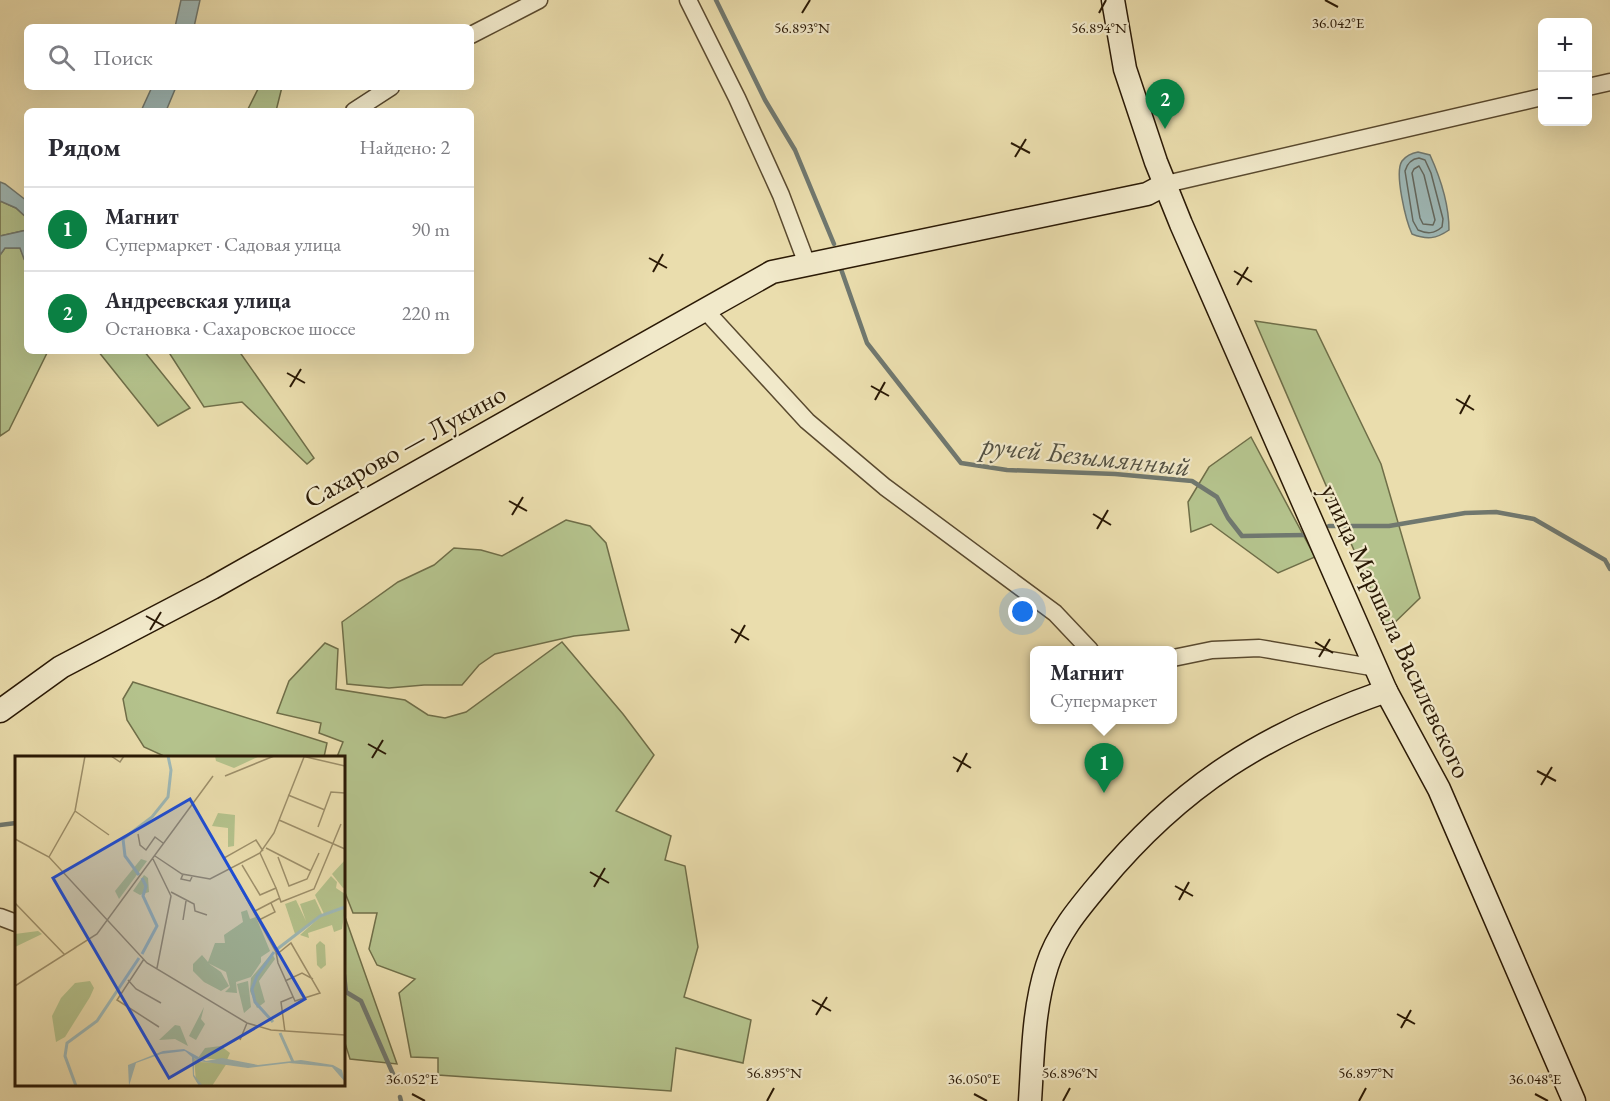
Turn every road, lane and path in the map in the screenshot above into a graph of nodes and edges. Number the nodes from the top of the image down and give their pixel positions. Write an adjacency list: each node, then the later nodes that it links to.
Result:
1 (539, 0): 4 (street)
2 (688, 0): 11 (street)
3 (1113, 0): 10 (street, улица Маршала Василевского)
4 (474, 33)
5 (1610, 82): 6 (street)
6 (1592, 86)
7 (386, 90): 9 (street)
8 (1538, 98): 10 (street)
9 (359, 108)
10 (1166, 184): 11 (street, Сахарово — Лукино); 15 (street, улица Маршала Василевского)
11 (807, 264): 12 (street, Сахарово — Лукино)
12 (705, 310): 13 (street); 17 (street, Сахарово — Лукино)
13 (1085, 646)
14 (1177, 656): 15 (street)
15 (1377, 668): 16 (street, улица Маршала Василевского)
16 (1386, 691): 20 (street); 21 (street, улица Маршала Василевского)
17 (0, 711)
18 (0, 916): 19 (street)
19 (15, 923)
20 (1030, 1101)
21 (1574, 1101)

